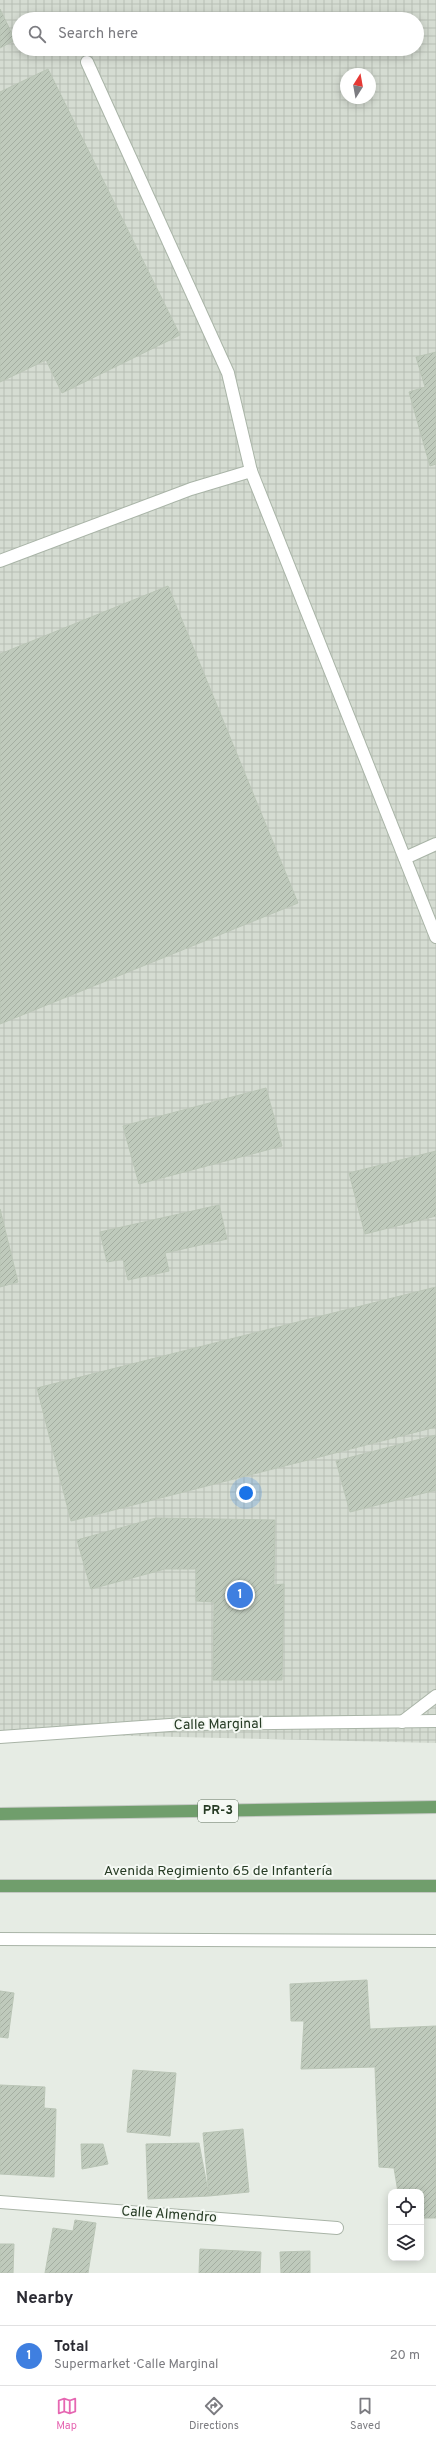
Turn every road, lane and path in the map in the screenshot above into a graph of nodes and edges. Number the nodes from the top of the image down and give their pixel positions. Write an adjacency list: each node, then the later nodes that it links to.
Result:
1 (87, 62): 2 (street)
2 (251, 471): 3 (street); 5 (street)
3 (0, 561)
4 (436, 844): 5 (street)
5 (405, 858): 6 (street)
6 (436, 937)
7 (436, 1696): 9 (street)
8 (436, 1721): 9 (street, Calle Marginal)
9 (402, 1722): 10 (street, Calle Marginal)
10 (0, 1737)
11 (436, 1808): 12 (main road, PR-3)
12 (0, 1814)
13 (0, 1886): 14 (main road, Avenida Regimiento 65 de Infantería)
14 (436, 1886)
15 (0, 1939): 16 (street)
16 (436, 1941)
17 (0, 2202): 18 (street, Calle Almendro)
18 (337, 2228)

